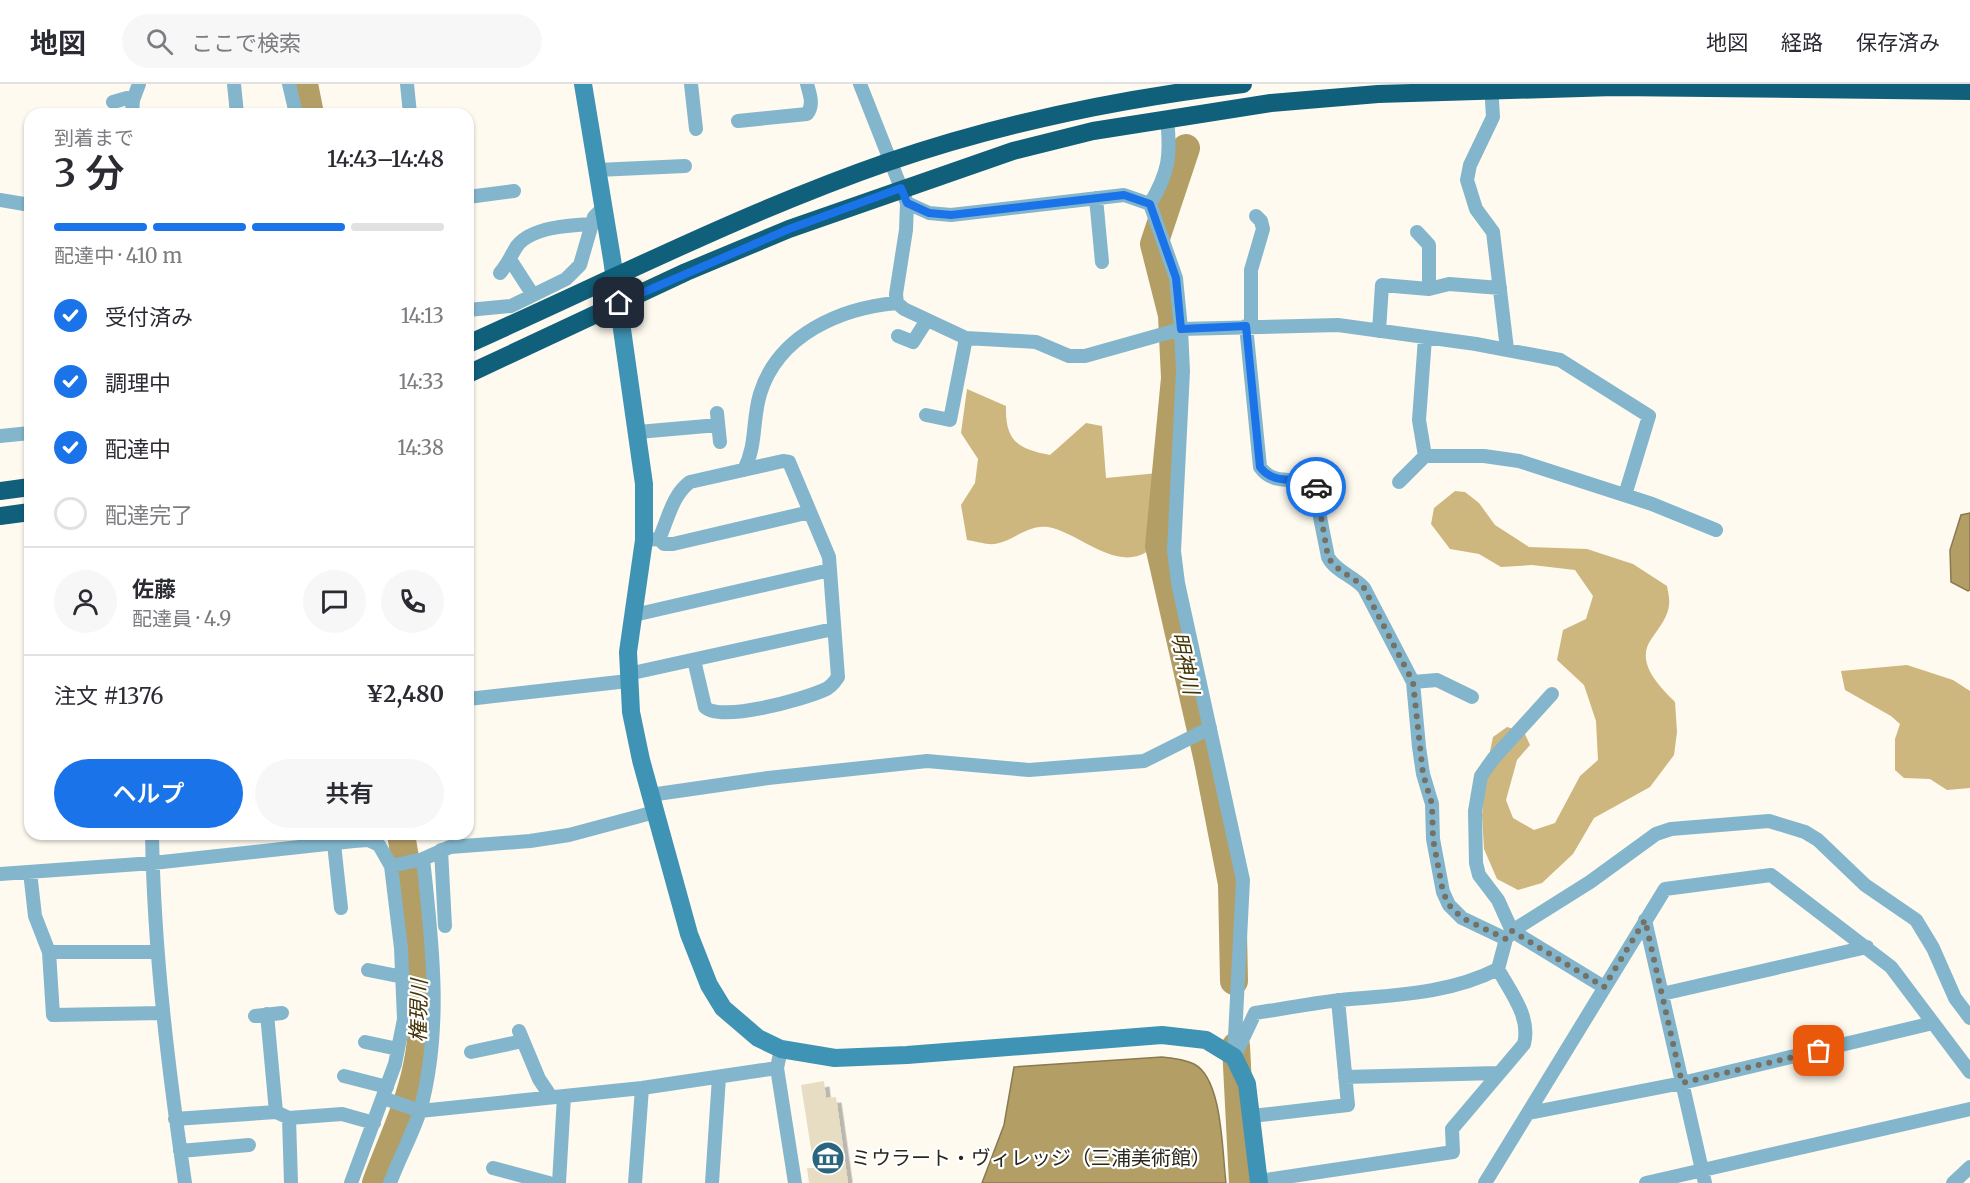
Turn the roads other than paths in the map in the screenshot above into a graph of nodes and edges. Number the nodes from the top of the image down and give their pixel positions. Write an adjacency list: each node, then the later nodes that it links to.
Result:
1 (140, 84): 14 (street)
2 (234, 84): 15 (street)
3 (289, 84): 16 (street)
4 (407, 84): 17 (street)
5 (583, 84): 23 (street)
6 (691, 84): 20 (street)
7 (807, 84): 19 (street)
8 (860, 84): 21 (street)
9 (1243, 84): 11 (highway)
10 (1491, 87): 12 (highway); 18 (highway); 39 (street)
11 (1184, 88): 21 (highway)
12 (1970, 92)
13 (113, 102): 14 (street)
14 (133, 107)
15 (236, 108)
16 (295, 108)
17 (409, 108)
18 (1167, 119): 25 (highway); 30 (street)
19 (738, 122)
20 (696, 129)
21 (890, 161): 25 (street); 38 (highway)
22 (685, 166): 23 (street)
23 (597, 170): 31 (street)
24 (514, 191): 26 (street)
25 (904, 195): 27 (street); 42 (highway); 43 (street)
26 (474, 196)
27 (1096, 198): 30 (street); 36 (street)
28 (0, 200): 29 (street)
29 (24, 204)
30 (1150, 204): 47 (street)
31 (603, 208): 33 (street); 38 (street)
32 (1256, 216): 46 (street)
33 (592, 224): 35 (street); 41 (street)
34 (1417, 232): 40 (street)
35 (511, 261): 37 (street); 41 (street)
36 (1102, 262)
37 (500, 273)
38 (615, 278): 42 (street); 52 (highway)
39 (1500, 288): 40 (street); 53 (street)
40 (1430, 289): 48 (street)
41 (533, 295): 44 (street)
42 (619, 303): 54 (highway); 56 (street)
43 (897, 303): 45 (street); 61 (street)
44 (474, 309)
45 (927, 320): 49 (street); 50 (street)
46 (1249, 326): 47 (street); 48 (street); 76 (street)
47 (1181, 329): 50 (street); 80 (street)
48 (1379, 331): 51 (street)
49 (898, 336)
50 (966, 338): 55 (street)
51 (1425, 338): 53 (street); 60 (street)
52 (474, 341)
53 (1507, 349): 65 (street)
54 (474, 371)
55 (926, 415)
56 (638, 432): 59 (street); 70 (street)
57 (24, 434): 58 (street)
58 (0, 436)
59 (720, 442)
60 (1425, 456): 62 (street); 65 (street)
61 (744, 470): 66 (street); 70 (street)
62 (1399, 482)
63 (24, 488): 64 (highway)
64 (0, 491)
65 (1625, 495): 69 (street)
66 (810, 512): 70 (street); 71 (street)
67 (24, 513): 68 (highway)
68 (0, 516)
69 (1716, 530)
70 (652, 540): 72 (street)
71 (830, 570): 72 (street); 73 (street)
72 (633, 615): 75 (street)
73 (833, 629): 74 (street); 74 (street)
74 (694, 660): 75 (street)
75 (628, 677): 79 (street); 81 (street)
76 (1413, 682): 78 (street); 94 (street)
77 (1552, 694): 94 (street)
78 (1472, 697)
79 (474, 698)
80 (1210, 728): 81 (street); 112 (street)
81 (653, 804): 85 (street); 110 (street)
82 (152, 840): 87 (street)
83 (378, 840): 84 (street); 88 (street)
84 (334, 844): 87 (street); 91 (street)
85 (446, 844): 86 (street); 93 (street)
86 (420, 859): 88 (street); 124 (street)
87 (153, 863): 89 (street); 97 (street)
88 (393, 866): 100 (street)
89 (30, 872): 90 (street); 96 (street)
90 (0, 874)
91 (341, 908)
92 (1645, 920): 95 (street); 101 (street); 102 (street)
93 (445, 926)
94 (1509, 935): 98 (street); 101 (street); 106 (street)
95 (1867, 947): 102 (street); 107 (street)
96 (49, 952): 97 (street); 104 (street)
97 (156, 952): 104 (street)
98 (1498, 969): 103 (street); 115 (street)
99 (368, 970): 100 (street)
100 (402, 977): 109 (street)
101 (1604, 987): 126 (street)
102 (1662, 994): 119 (street)
103 (1338, 1000): 112 (street); 117 (street)
104 (162, 1013): 129 (street)
105 (282, 1013): 125 (street)
106 (1970, 1018)
107 (1933, 1023): 114 (street); 119 (street)
108 (365, 1042): 109 (street)
109 (398, 1049): 121 (street)
110 (781, 1049): 112 (street); 113 (street)
111 (471, 1053): 122 (street)
112 (1234, 1057): 127 (street)
113 (777, 1068): 116 (street); 145 (street)
114 (1970, 1072)
115 (1497, 1073): 117 (street); 136 (street)
116 (719, 1077): 120 (street); 144 (street)
117 (1346, 1077): 127 (street)
118 (343, 1078): 121 (street)
119 (1682, 1083): 126 (street); 135 (street)
120 (642, 1088): 122 (street); 143 (street)
121 (387, 1095): 124 (street); 130 (street)
122 (557, 1097): 124 (street); 142 (street)
123 (1970, 1109): 135 (street)
124 (417, 1110): 140 (street)
125 (276, 1112): 128 (street); 129 (street)
126 (1529, 1113): 146 (street)
127 (1252, 1116): 136 (street)
128 (289, 1118): 130 (street); 138 (street)
129 (175, 1119): 132 (street)
130 (374, 1123): 139 (street)
131 (249, 1145): 132 (street)
132 (180, 1151): 137 (street)
133 (1970, 1167): 148 (street)
134 (493, 1168): 141 (street)
135 (1703, 1177): 147 (street)
136 (1259, 1182)
137 (185, 1183)
138 (291, 1183)
139 (351, 1183)
140 (390, 1183)
141 (549, 1183)
142 (559, 1183)
143 (635, 1183)
144 (712, 1183)
145 (795, 1183)
146 (1485, 1183)
147 (1646, 1183)
148 (1953, 1183)

